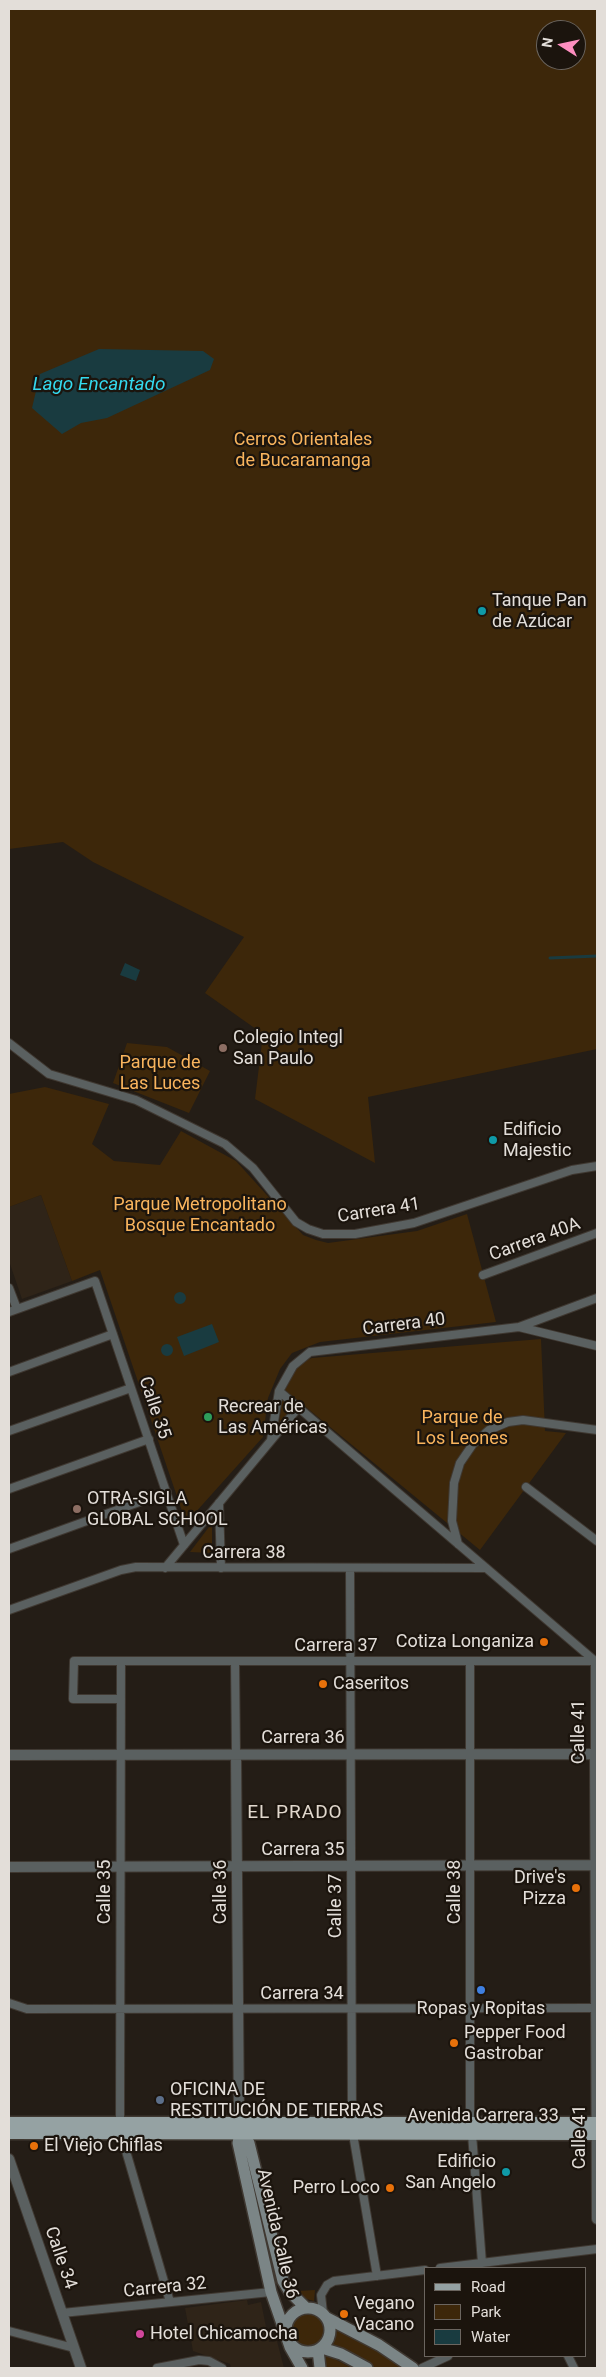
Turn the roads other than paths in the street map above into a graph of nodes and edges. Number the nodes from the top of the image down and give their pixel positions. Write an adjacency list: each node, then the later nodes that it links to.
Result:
1 (9, 1043): 2 (street, Carrera 41)
2 (597, 1166)
3 (597, 1233): 4 (street, Carrera 40A)
4 (483, 1275)
5 (9, 1288): 7 (street)
6 (597, 1298): 8 (street, Carrera 40)
7 (13, 1310): 9 (street, Calle 35)
8 (519, 1327): 10 (street); 13 (street, Carrera 40)
9 (113, 1334): 11 (street); 12 (street, Calle 35)
10 (597, 1346)
11 (9, 1372)
12 (131, 1388): 16 (street); 17 (street, Calle 35)
13 (279, 1391): 14 (street); 18 (street, Carrera 40)
14 (298, 1408): 18 (street); 24 (street)
15 (597, 1430): 24 (street)
16 (9, 1431)
17 (149, 1439): 20 (street); 21 (street, Calle 35)
18 (271, 1440): 22 (street)
19 (526, 1487): 23 (street)
20 (9, 1489)
21 (167, 1492): 25 (street, Calle 35); 26 (street)
22 (219, 1503): 25 (street); 28 (street)
23 (597, 1541)
24 (458, 1544): 29 (street)
25 (184, 1545): 27 (street)
26 (9, 1549)
27 (165, 1568): 28 (street, Carrera 38); 31 (street, Carrera 38)
28 (221, 1568): 30 (street, Carrera 38)
29 (486, 1568): 30 (street, Carrera 38); 36 (street)
30 (350, 1569): 34 (street, Calle 37)
31 (9, 1610)
32 (121, 1661): 33 (street, Carrera 37); 37 (street, Calle 35); 37 (street, Carrera 37)
33 (235, 1661): 34 (street, Carrera 37); 38 (street, Calle 36)
34 (350, 1661): 35 (street, Carrera 37); 39 (street, Calle 37)
35 (470, 1661): 36 (street, Carrera 37); 40 (street, Calle 38)
36 (596, 1661): 41 (street, Calle 41)
37 (121, 1699): 43 (street, Calle 35)
38 (236, 1754): 39 (street, Carrera 36); 43 (street, Carrera 36); 46 (street, Calle 36)
39 (351, 1754): 40 (street, Carrera 36); 47 (street, Calle 37)
40 (470, 1754): 41 (street, Carrera 36); 44 (street, Calle 38)
41 (596, 1754): 45 (street, Calle 41)
42 (9, 1755): 43 (street, Carrera 36)
43 (121, 1755): 49 (street, Calle 35)
44 (470, 1865): 45 (street, Carrera 35); 47 (street, Carrera 35); 52 (street, Calle 38)
45 (596, 1865): 53 (street, Calle 41)
46 (237, 1866): 47 (street, Carrera 35); 49 (street, Carrera 35); 55 (street, Calle 36)
47 (351, 1866): 51 (street, Calle 37)
48 (9, 1867): 49 (street, Carrera 35)
49 (120, 1867): 54 (street, Calle 35)
50 (9, 2003): 54 (street, Carrera 34)
51 (352, 2008): 52 (street, Carrera 34); 55 (street, Carrera 34); 59 (street, Calle 37)
52 (470, 2008): 53 (street, Carrera 34); 60 (street, Calle 38)
53 (596, 2008): 61 (street, Calle 41)
54 (120, 2009): 55 (street, Carrera 34); 57 (street, Calle 35)
55 (238, 2009): 58 (street, Calle 36)
56 (9, 2123): 57 (main road, Avenida Carrera 33)
57 (120, 2128): 58 (main road, Avenida Carrera 33); 62 (main road, Avenida Carrera 33); 71 (street, Calle 35)
58 (240, 2128): 59 (main road, Avenida Carrera 33); 70 (main road, Avenida Calle 36); 72 (main road, Avenida Calle 36)
59 (352, 2128): 60 (main road, Avenida Carrera 33); 69 (street, Calle 37)
60 (471, 2128): 61 (main road, Avenida Carrera 33); 66 (street, Calle 38)
61 (596, 2128): 64 (street, Calle 41)
62 (9, 2133)
63 (9, 2159): 73 (street, Calle 34)
64 (597, 2219)
65 (597, 2249): 66 (street)
66 (482, 2263): 67 (street)
67 (448, 2267)
68 (424, 2270): 69 (street)
69 (377, 2276): 74 (street)
70 (272, 2292): 71 (street, Carrera 32); 76 (main road, Avenida Calle 36)
71 (170, 2302): 73 (street, Carrera 32)
72 (306, 2308): 74 (main road); 76 (main road)
73 (62, 2313): 77 (street, Calle 34)
74 (325, 2315): 78 (main road); 86 (main road)
75 (9, 2331): 77 (street)
76 (286, 2337): 78 (main road); 83 (main road, Avenida Calle 36)
77 (74, 2348): 81 (street, Calle 34)
78 (320, 2349): 84 (main road); 85 (main road)
79 (446, 2357): 87 (street)
80 (219, 2366): 82 (street)
81 (81, 2368)
82 (157, 2368)
83 (302, 2368)
84 (320, 2368)
85 (367, 2368)
86 (413, 2368)
87 (422, 2368)

